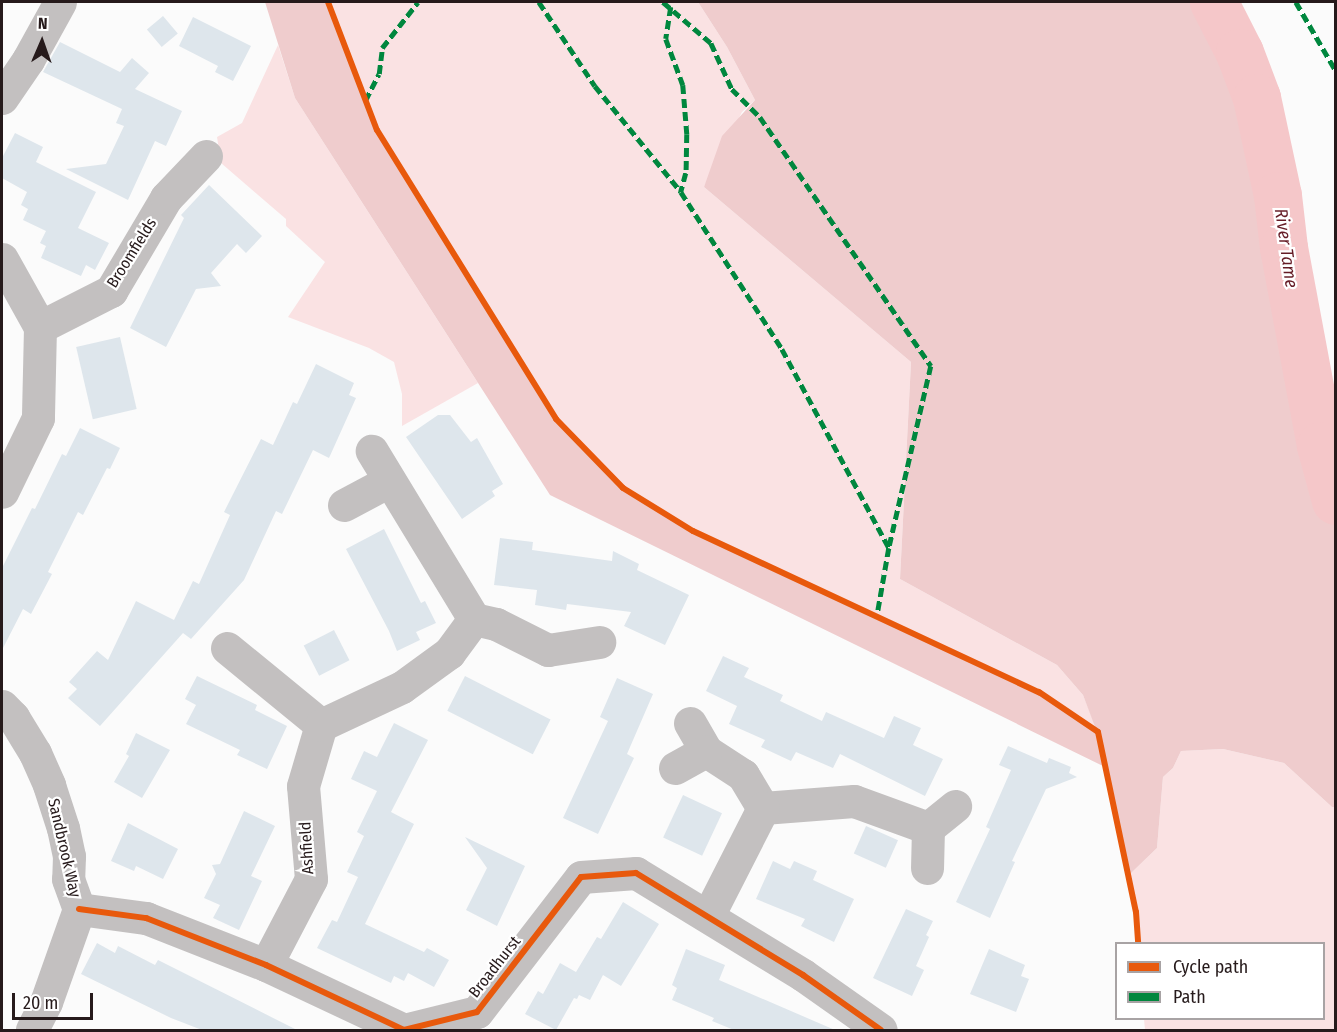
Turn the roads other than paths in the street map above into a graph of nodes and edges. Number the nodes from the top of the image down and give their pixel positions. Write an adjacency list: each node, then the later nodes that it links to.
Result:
1 (60, 2): 2 (street)
2 (2, 98)
3 (206, 156): 5 (street, Broomfields)
4 (2, 260): 5 (street)
5 (40, 327): 8 (street)
6 (372, 451): 7 (street)
7 (388, 481): 9 (street); 10 (street)
8 (2, 492)
9 (344, 505)
10 (474, 619): 11 (street); 15 (street)
11 (599, 642)
12 (227, 648): 15 (street)
13 (2, 706): 22 (street, Sandbrook Way)
14 (690, 723): 16 (street)
15 (321, 725): 24 (street, Ashfield)
16 (706, 751): 17 (street); 19 (street)
17 (675, 768)
18 (955, 806): 20 (street)
19 (763, 808): 20 (street); 23 (street)
20 (928, 828): 21 (street)
21 (927, 868)
22 (79, 909): 24 (street, Broadhurst); 26 (street, Sandbrook Way)
23 (708, 916): 25 (street, Broadhurst); 27 (street, Broadhurst)
24 (266, 965): 25 (street, Broadhurst)
25 (485, 1021)
26 (32, 1030)
27 (881, 1030)

